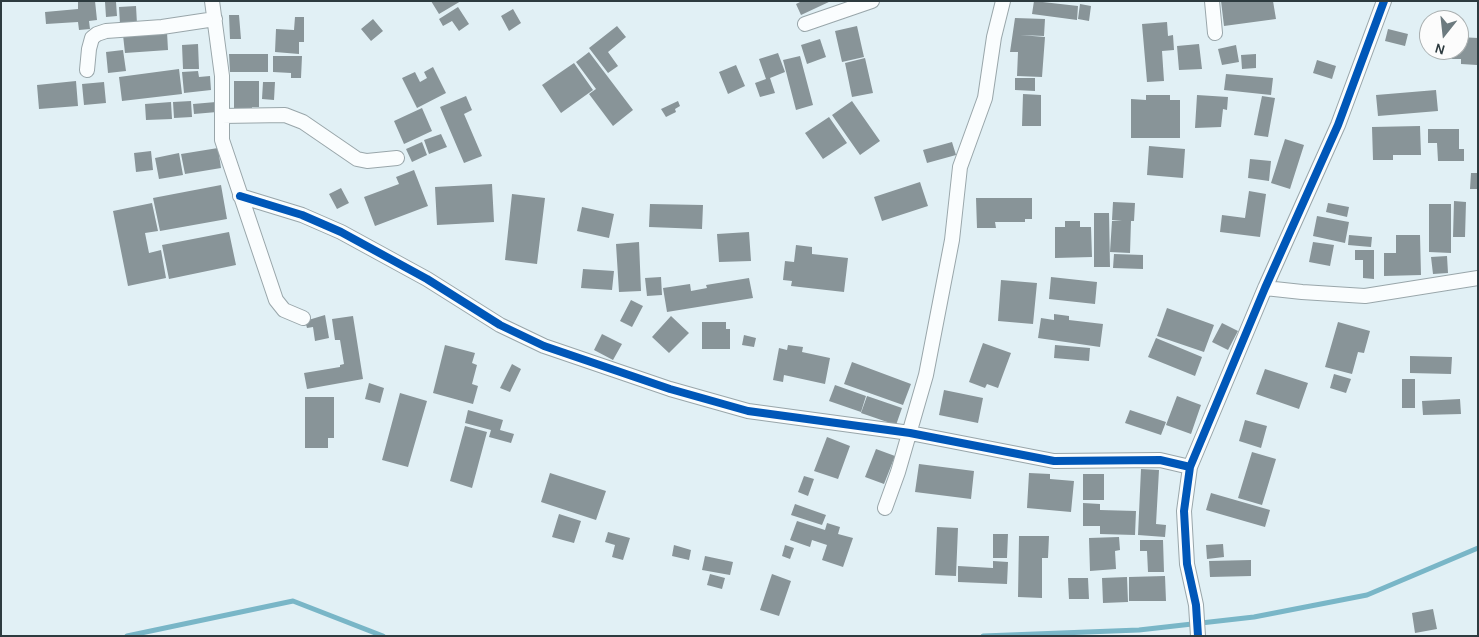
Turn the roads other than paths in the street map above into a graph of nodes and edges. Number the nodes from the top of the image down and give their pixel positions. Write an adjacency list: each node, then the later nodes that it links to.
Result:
1 (212, 1): 6 (street)
2 (872, 1): 7 (street)
3 (1002, 1): 16 (street)
4 (1212, 1): 8 (street)
5 (1384, 1): 14 (street)
6 (215, 19): 9 (street); 10 (street)
7 (805, 24)
8 (1215, 33)
9 (88, 70)
10 (222, 116): 11 (street); 12 (street)
11 (397, 158)
12 (240, 196): 15 (street); 16 (street)
13 (1478, 278): 14 (street)
14 (1265, 288): 17 (street)
15 (303, 318)
16 (910, 432): 17 (street); 18 (street)
17 (1190, 467): 19 (street)
18 (885, 508)
19 (1198, 634)

